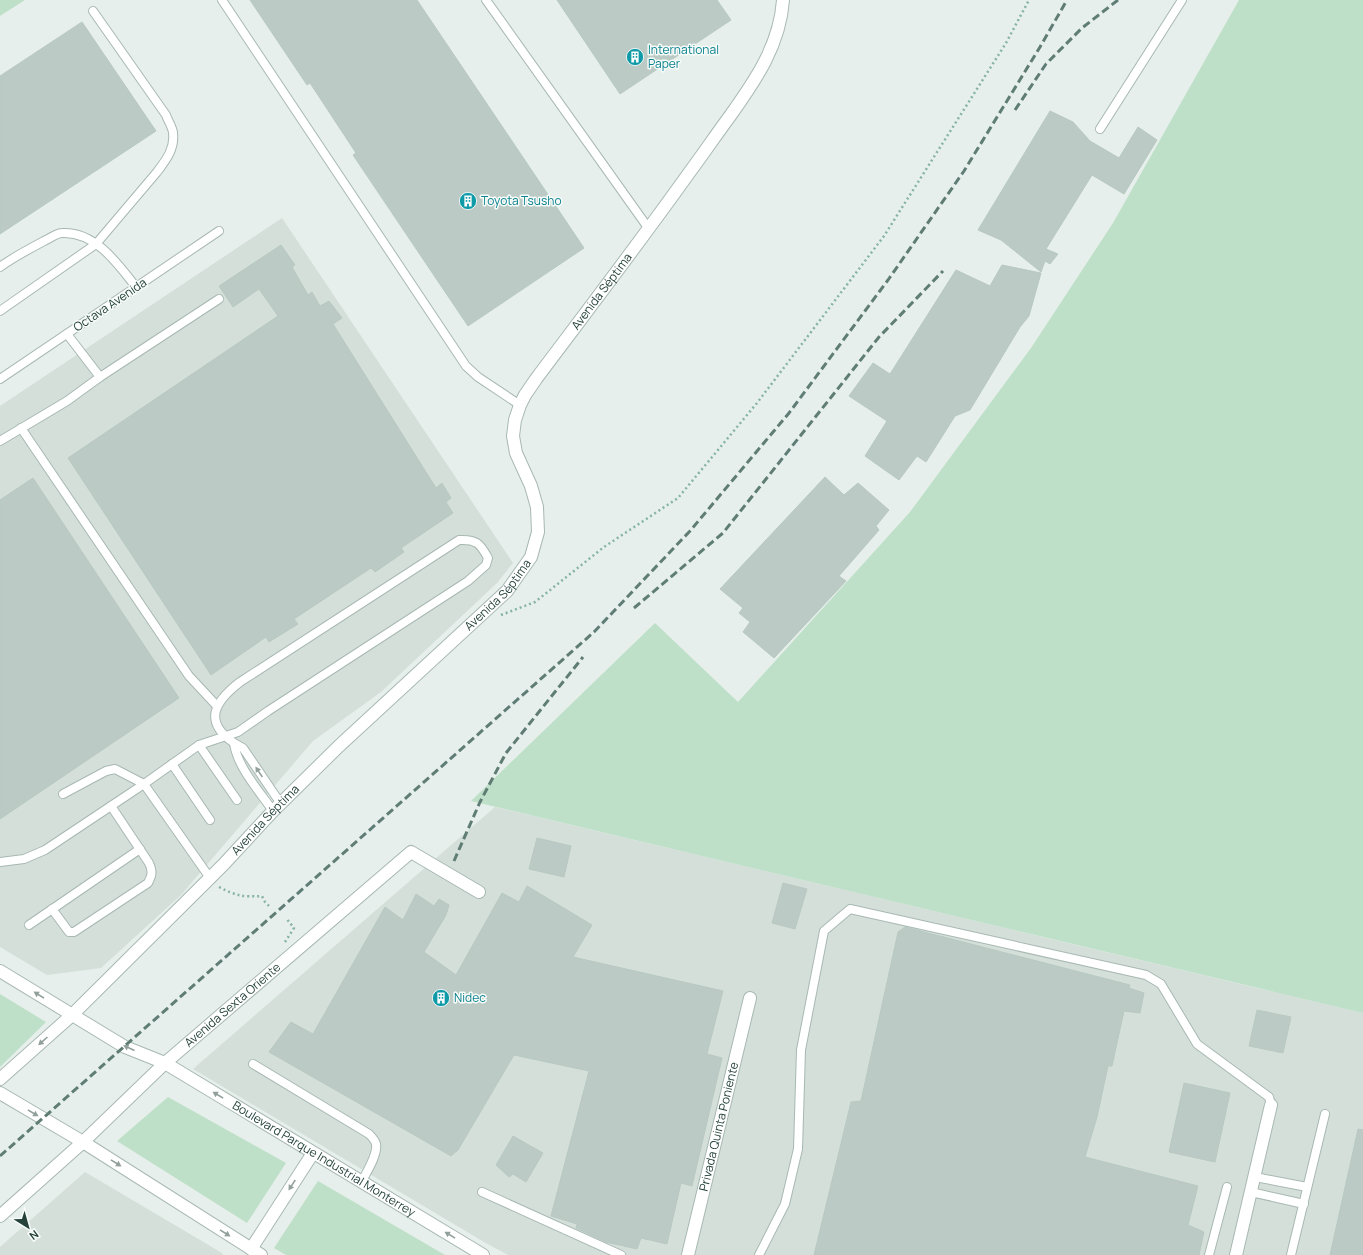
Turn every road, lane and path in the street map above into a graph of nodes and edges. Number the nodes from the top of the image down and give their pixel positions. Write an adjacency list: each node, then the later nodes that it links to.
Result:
1 (222, 0): 18 (lane)
2 (486, 0): 8 (lane)
3 (783, 0): 8 (street, Avenida Séptima)
4 (1028, 0): 21 (path)
5 (1182, 0): 7 (lane)
6 (93, 11): 10 (lane)
7 (1100, 129)
8 (649, 229): 18 (street, Avenida Séptima)
9 (219, 231): 12 (lane, Octava Avenida)
10 (96, 244): 11 (lane); 12 (lane); 14 (lane)
11 (0, 267)
12 (136, 287): 15 (lane, Octava Avenida)
13 (219, 299): 16 (lane)
14 (0, 311)
15 (67, 334): 16 (lane); 17 (lane, Octava Avenida)
16 (100, 377): 19 (lane)
17 (0, 379)
18 (520, 405): 30 (street, Avenida Séptima)
19 (21, 428): 20 (lane); 22 (lane)
20 (0, 441)
21 (498, 616)
22 (217, 706): 23 (lane); 23 (lane)
23 (226, 737): 24 (lane); 30 (lane)
24 (199, 745): 25 (lane); 28 (lane)
25 (172, 764): 26 (lane); 31 (lane)
26 (144, 784): 27 (lane); 29 (lane); 34 (lane)
27 (63, 794)
28 (237, 800)
29 (111, 806): 32 (lane); 33 (lane)
30 (277, 807): 34 (street, Avenida Séptima)
31 (210, 820)
32 (140, 849): 37 (lane); 37 (lane)
33 (0, 862)
34 (210, 878): 36 (path); 41 (street, Avenida Séptima)
35 (480, 892): 42 (street, Avenida Sexta Oriente)
36 (270, 907)
37 (52, 909): 38 (lane)
38 (29, 925)
39 (0, 971): 41 (street, Boulevard Parque Industrial Monterrey, one-way to 39)
40 (750, 998): 61 (street, Privada Quinta Poniente)
41 (72, 1015): 42 (street, Boulevard Parque Industrial Monterrey, one-way to 41); 44 (street, Avenida Séptima, one-way to 44)
42 (165, 1063): 48 (street, Avenida Sexta Oriente); 49 (street, Boulevard Parque Industrial Monterrey, one-way to 42)
43 (253, 1064): 51 (lane)
44 (0, 1079)
45 (0, 1093): 48 (street, one-way to 48)
46 (1271, 1105): 50 (street); 62 (lane)
47 (1325, 1114): 53 (lane)
48 (83, 1142): 57 (street, Avenida Sexta Oriente); 58 (street, one-way to 58)
49 (313, 1153): 51 (street, Boulevard Parque Industrial Monterrey); 58 (street, one-way to 58)
50 (1255, 1177): 53 (lane); 55 (street)
51 (361, 1183): 59 (street, Boulevard Parque Industrial Monterrey, one-way to 51)
52 (1227, 1187): 63 (lane)
53 (1307, 1187): 56 (lane)
54 (482, 1192): 60 (lane)
55 (1251, 1192): 56 (lane); 64 (street)
56 (1304, 1204): 65 (lane)
57 (0, 1216)
58 (254, 1253)
59 (483, 1255)
60 (621, 1255)
61 (688, 1255)
62 (759, 1255)
63 (1209, 1255)
64 (1236, 1255)
65 (1292, 1255)

